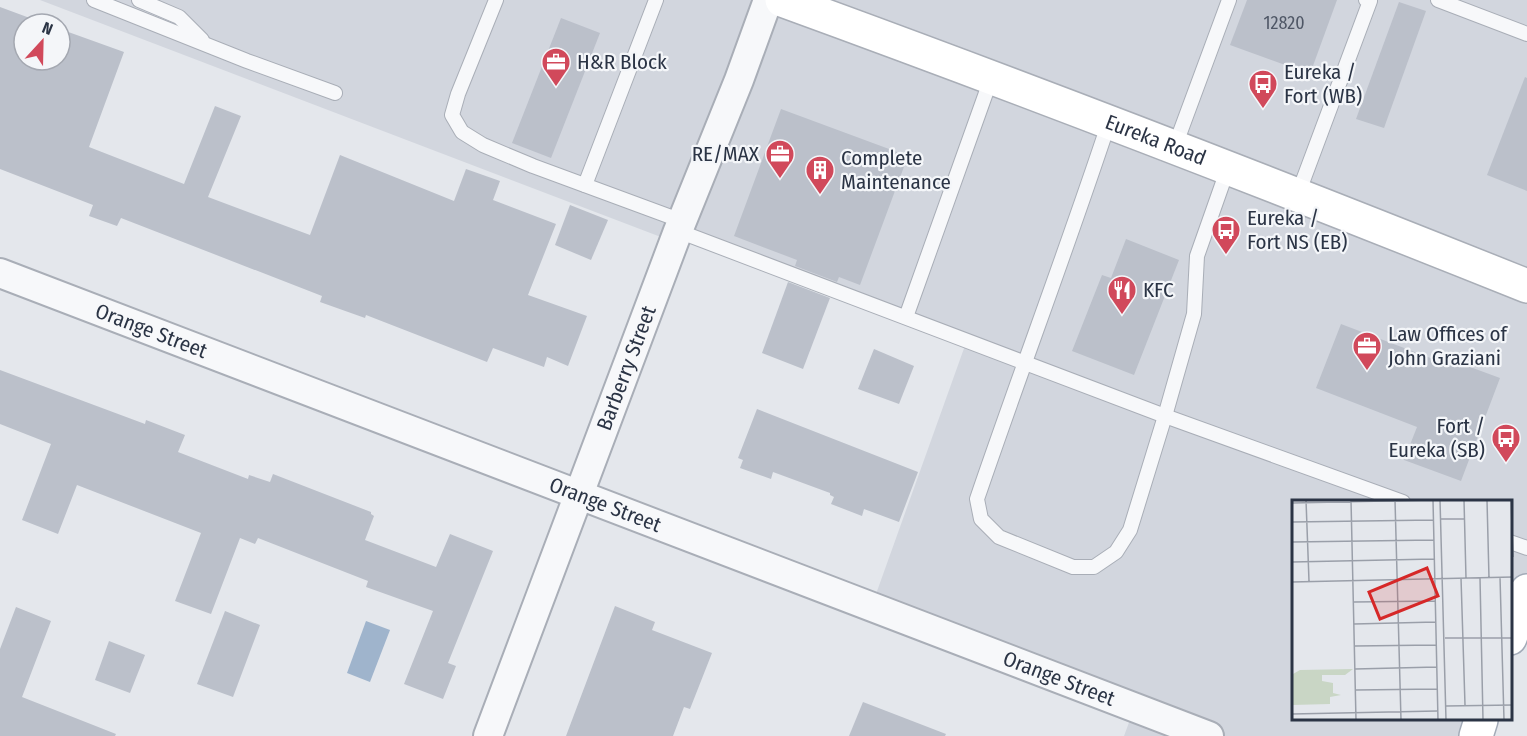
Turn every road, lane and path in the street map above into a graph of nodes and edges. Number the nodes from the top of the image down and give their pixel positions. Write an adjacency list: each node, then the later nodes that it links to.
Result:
1 (94, 0): 11 (lane)
2 (139, 0): 11 (lane)
3 (496, 0): 17 (lane)
4 (656, 0): 17 (lane)
5 (768, 0): 19 (street, Barberry Street)
6 (782, 0): 12 (main road, Eureka Road)
7 (1229, 0): 15 (lane)
8 (1366, 0): 18 (lane)
9 (1438, 0): 10 (lane)
10 (1527, 34)
11 (207, 44): 13 (lane)
12 (992, 76): 14 (main road, Eureka Road); 22 (lane)
13 (335, 93)
14 (1109, 122): 15 (main road, Eureka Road); 23 (lane)
15 (1175, 146): 16 (main road, Eureka Road)
16 (1228, 168): 18 (main road, Eureka Road); 24 (lane)
17 (585, 185): 19 (lane)
18 (1298, 194): 21 (main road, Eureka Road)
19 (680, 226): 22 (lane); 25 (street, Barberry Street)
20 (0, 273): 25 (street, Orange Street)
21 (1527, 286)
22 (906, 317): 23 (lane)
23 (1024, 362): 24 (lane); 24 (lane)
24 (1166, 416): 26 (lane)
25 (578, 495): 32 (street, Orange Street); 33 (street, Barberry Street)
26 (1397, 500)
27 (1512, 543): 28 (lane)
28 (1527, 548)
29 (1527, 591): 30 (main road)
30 (1512, 632)
31 (1482, 721): 34 (main road)
32 (1201, 735)
33 (488, 736)
34 (1476, 736)

